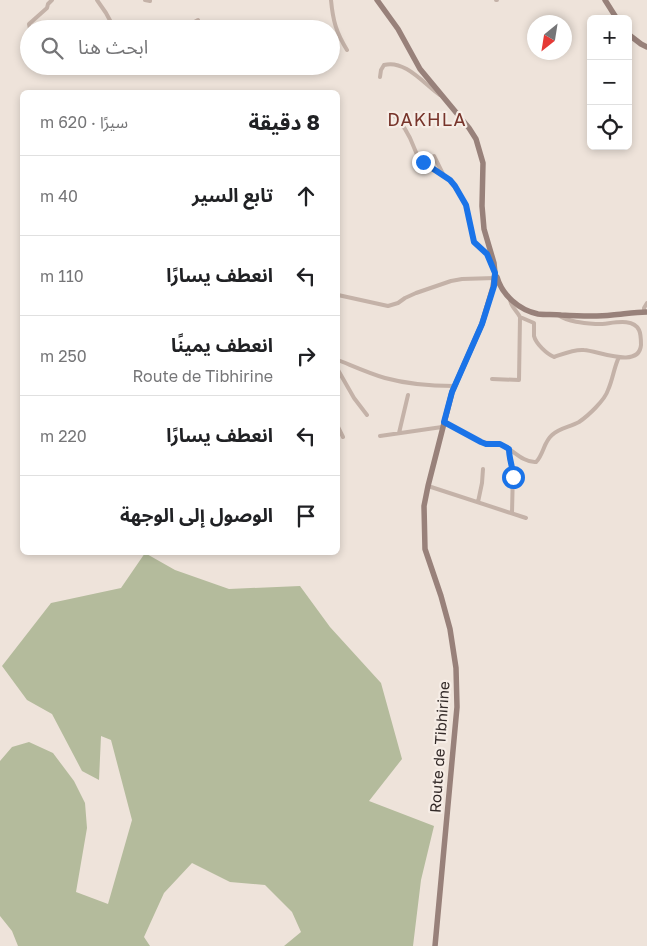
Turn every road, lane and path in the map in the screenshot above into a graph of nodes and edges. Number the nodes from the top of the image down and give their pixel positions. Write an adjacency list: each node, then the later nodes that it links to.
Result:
1 (52, 0): 7 (street)
2 (97, 0): 8 (street)
3 (331, 0): 9 (street)
4 (377, 0): 15 (street, Route de Tibhirine)
5 (605, 0): 6 (street)
6 (614, 15)
7 (34, 20)
8 (109, 20)
9 (334, 20)
10 (632, 37): 12 (street)
11 (340, 40): 13 (street)
12 (647, 47)
13 (347, 50)
14 (380, 78): 15 (street)
15 (444, 97): 19 (street, Route de Tibhirine)
16 (395, 116): 18 (street)
17 (434, 156): 18 (street)
18 (445, 176): 19 (street)
19 (495, 275): 20 (street); 21 (street); 30 (street, Route de Tibhirine)
20 (340, 296)
21 (510, 299): 24 (street); 25 (street)
22 (647, 303): 23 (street)
23 (645, 312): 24 (street)
24 (557, 314): 26 (street)
25 (520, 317): 26 (street); 29 (street)
26 (618, 357): 38 (street)
27 (340, 361): 30 (street)
28 (340, 374): 32 (street)
29 (492, 379)
30 (454, 386): 33 (street, Route de Tibhirine)
31 (408, 395): 35 (street)
32 (367, 415)
33 (443, 425): 35 (street); 38 (street); 40 (street, Route de Tibhirine)
34 (340, 432): 37 (street)
35 (400, 433): 36 (street)
36 (380, 436)
37 (343, 437)
38 (509, 449): 42 (street)
39 (483, 469): 41 (street)
40 (428, 486): 41 (street); 44 (street, Route de Tibhirine)
41 (478, 502): 42 (street)
42 (512, 513): 43 (street)
43 (526, 518)
44 (435, 946)

